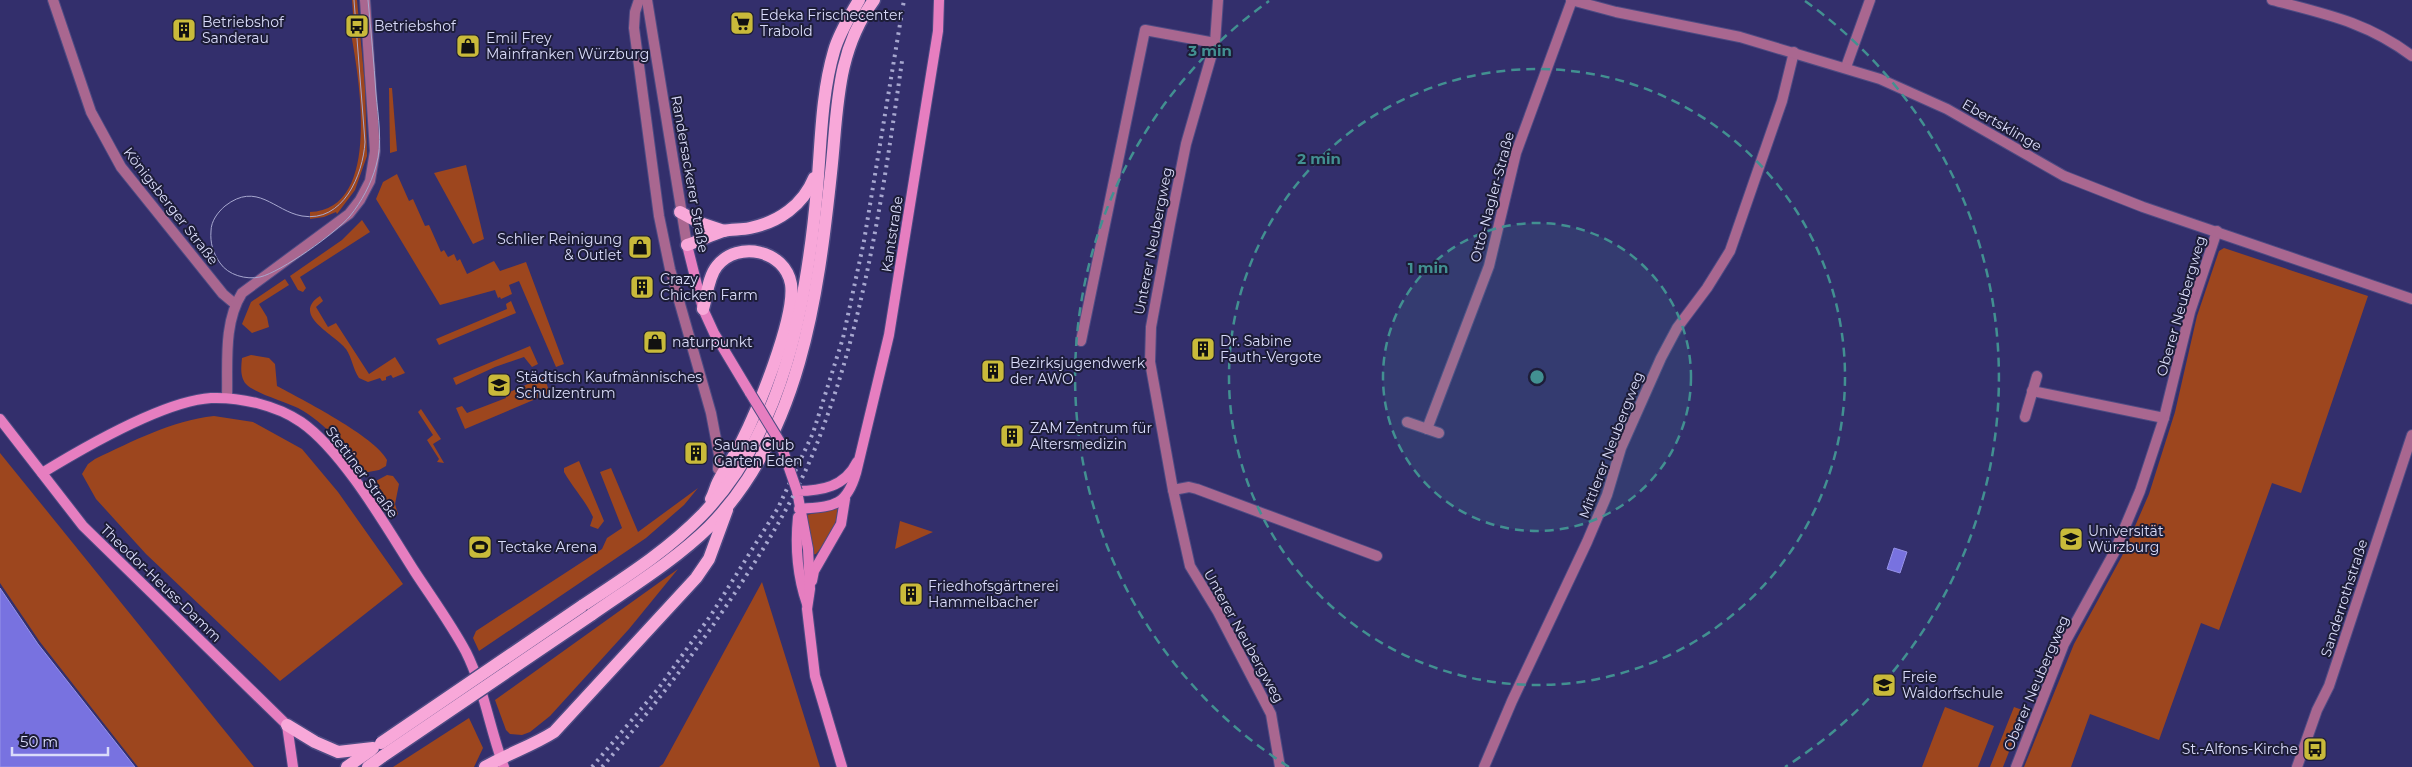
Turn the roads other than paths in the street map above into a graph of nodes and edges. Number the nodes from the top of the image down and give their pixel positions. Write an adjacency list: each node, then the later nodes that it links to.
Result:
1 (53, 0): 24 (street, Königsberger Straße)
2 (365, 0): 24 (street)
3 (639, 0): 38 (street)
4 (647, 0): 19 (street, Randersackerer Straße)
5 (859, 0): 18 (main road)
6 (874, 0): 44 (main road)
7 (933, 0): 13 (main road, Kantstraße)
8 (939, 0): 13 (main road, Kantstraße)
9 (1218, 0): 14 (street, Unterer Neubergweg)
10 (1572, 0): 15 (street, Ebertsklinge); 34 (street, Otto-Nagler-Straße)
11 (1870, 0): 17 (street)
12 (2272, 0): 16 (street)
13 (939, 16): 37 (main road, Kantstraße)
14 (1215, 43): 26 (street); 41 (street, Unterer Neubergweg)
15 (1794, 52): 17 (street, Ebertsklinge); 60 (street, Mittlerer Neubergweg)
16 (2412, 56)
17 (1846, 67): 21 (street, Ebertsklinge)
18 (820, 164): 20 (main road); 46 (main road)
19 (680, 212): 20 (main road); 22 (street, Randersackerer Straße)
20 (724, 231): 22 (main road)
21 (2217, 231): 23 (street, Ebertsklinge); 31 (street, Oberer Neubergweg)
22 (687, 245): 25 (main road, Randersackerer Straße)
23 (2412, 299)
24 (235, 304): 29 (street)
25 (703, 309): 40 (main road); 42 (main road, Randersackerer Straße, bridge)
26 (1081, 341)
27 (2037, 376): 28 (street)
28 (2032, 392): 30 (street); 31 (street)
29 (227, 398): 39 (main road, Stettiner Straße); 53 (main road, Stettiner Straße)
30 (2025, 417)
31 (2164, 418): 61 (street, Oberer Neubergweg)
32 (0, 419): 39 (main road, Theodor-Heuss-Damm)
33 (1407, 422): 34 (street)
34 (1427, 429): 35 (street)
35 (1439, 434)
36 (2412, 435): 62 (street, Sanderrothstraße)
37 (860, 455): 42 (main road, Kantstraße); 43 (main road, Kantstraße)
38 (718, 470): 40 (main road)
39 (42, 473): 51 (main road, Theodor-Heuss-Damm)
40 (718, 483): 46 (main road)
41 (1173, 490): 47 (street); 59 (street, Unterer Neubergweg)
42 (797, 491): 45 (main road, Randersackerer Straße)
43 (845, 499): 45 (main road); 48 (main road, Kantstraße)
44 (730, 504): 50 (main road); 53 (main road)
45 (799, 509): 48 (main road, Randersackerer Straße); 49 (main road, Randersackerer Straße)
46 (702, 514): 50 (main road)
47 (1377, 556)
48 (810, 589): 49 (main road, Randersackerer Straße)
49 (807, 604): 58 (main road, Randersackerer Straße)
50 (586, 610): 52 (main road, bridge); 56 (main road, bridge)
51 (287, 725): 52 (main road); 54 (main road)
52 (373, 748): 55 (main road)
53 (502, 762): 57 (main road)
54 (293, 767)
55 (346, 767)
56 (368, 767)
57 (485, 767)
58 (842, 767)
59 (1280, 767)
60 (1484, 767)
61 (2016, 767)
62 (2297, 767)

